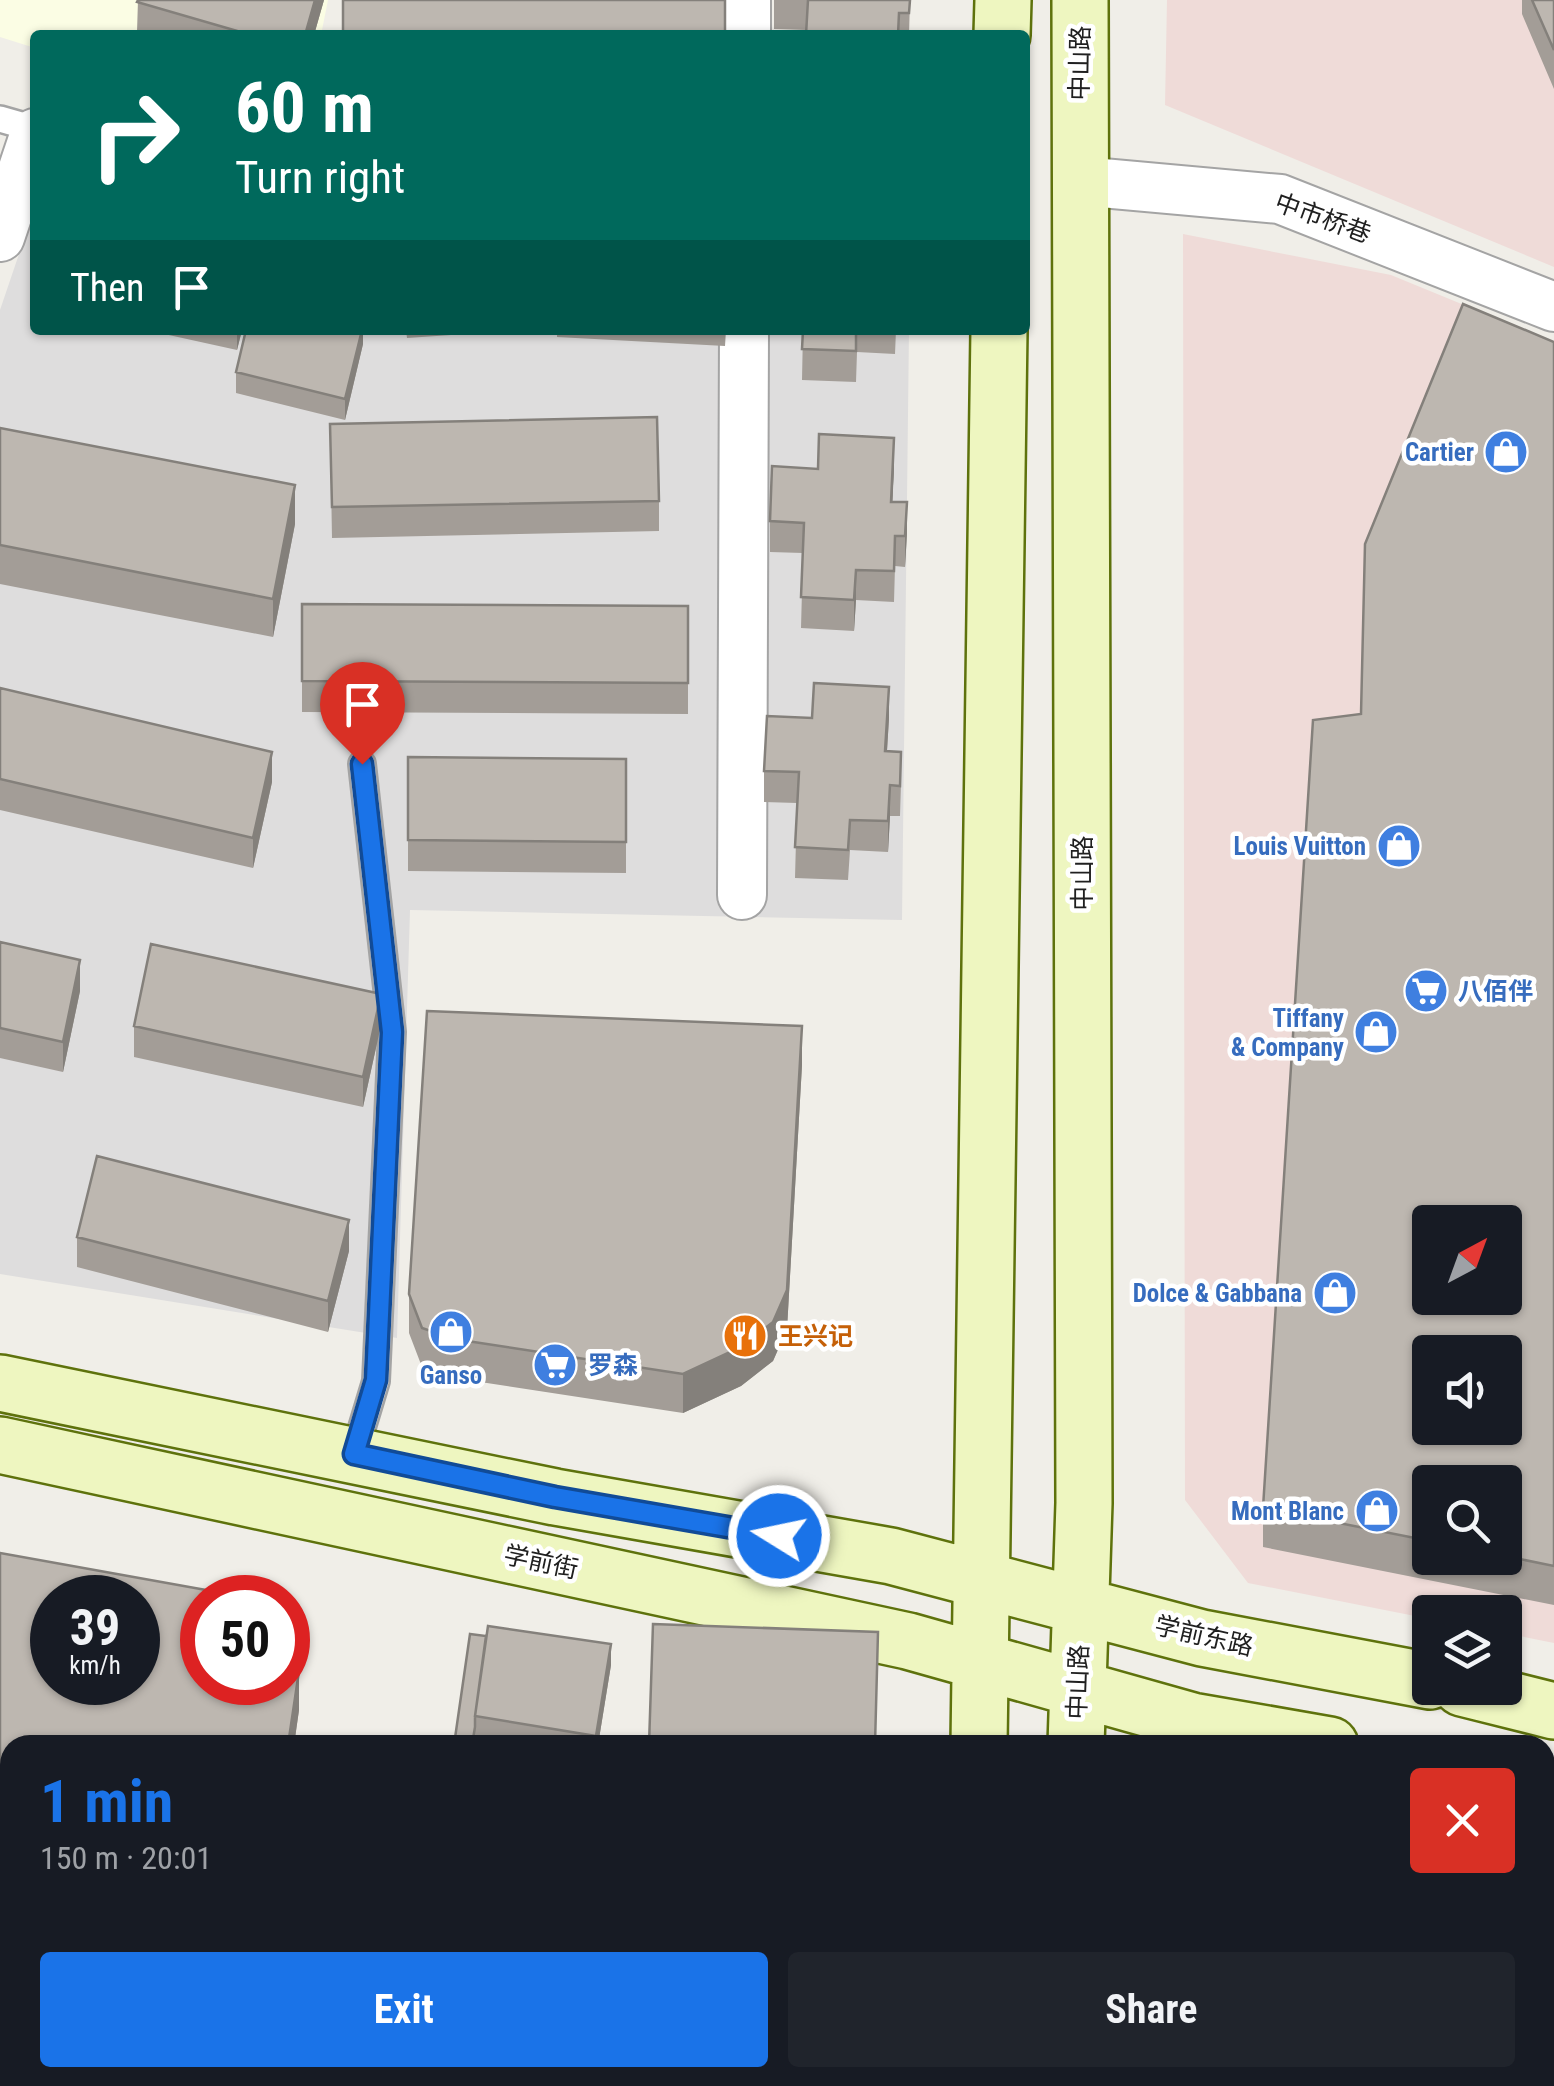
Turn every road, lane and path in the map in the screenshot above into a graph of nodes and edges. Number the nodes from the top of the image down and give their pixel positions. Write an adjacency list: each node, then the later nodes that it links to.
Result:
1 (746, 0): 4 (street)
2 (1003, 0): 5 (main road)
3 (1080, 0): 9 (main road, 中山路)
4 (746, 30)
5 (1002, 30)
6 (0, 119): 7 (lane)
7 (30, 129)
8 (30, 146): 10 (street)
9 (1080, 181): 11 (street, 中市桥巷); 20 (main road, 中山路)
10 (0, 237)
11 (1554, 307)
12 (744, 335): 15 (street)
13 (999, 335): 19 (main road)
14 (362, 764): 18 (lane)
15 (742, 896)
16 (0, 1382): 18 (main road)
17 (0, 1444): 21 (main road, 学前街)
18 (354, 1454): 19 (main road)
19 (980, 1578): 20 (main road, 学前东路); 21 (main road)
20 (1081, 1606): 22 (main road, 学前东路); 23 (main road, 中山路)
21 (980, 1664): 23 (main road, 学前街); 26 (main road)
22 (1412, 1679)
23 (1078, 1690): 27 (main road, 中山路); 28 (main road)
24 (1522, 1703): 25 (main road)
25 (1554, 1711)
26 (979, 1735)
27 (1076, 1735)
28 (1272, 1735)

